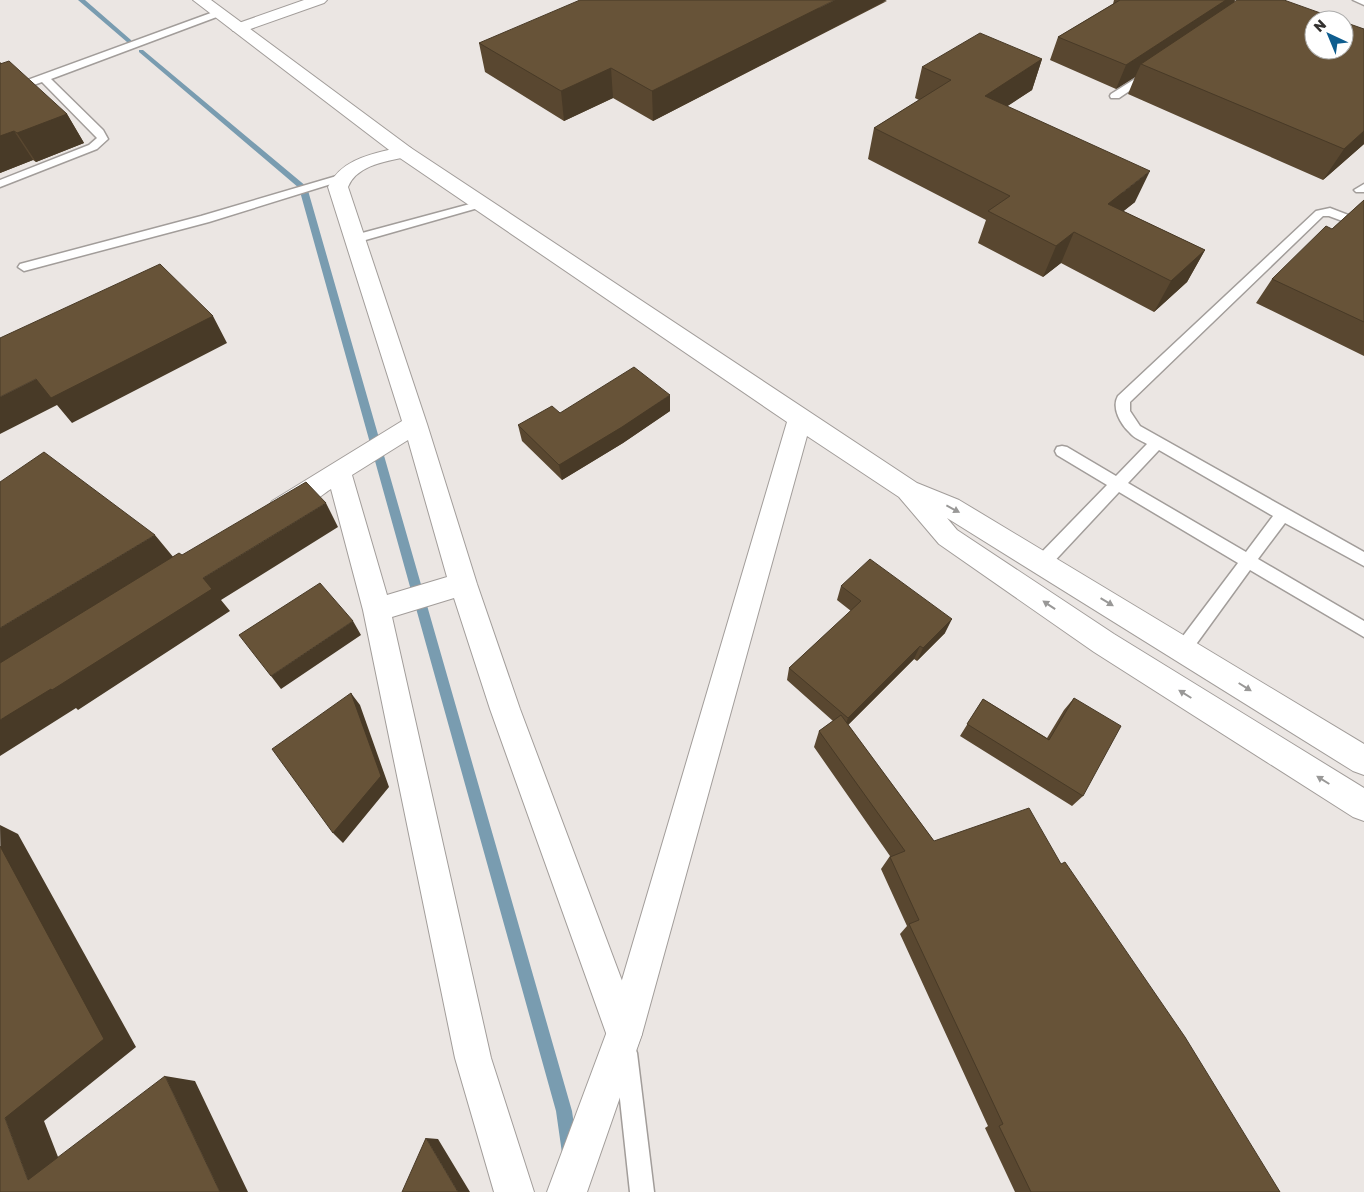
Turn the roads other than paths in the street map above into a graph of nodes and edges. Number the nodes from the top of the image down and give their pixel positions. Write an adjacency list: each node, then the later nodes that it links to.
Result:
1 (201, 0): 5 (street)
2 (319, 0): 6 (street)
3 (1358, 0): 4 (lane)
4 (1364, 2)
5 (219, 13): 6 (street); 8 (lane)
6 (239, 28): 11 (street)
7 (1155, 69): 10 (lane)
8 (44, 78): 9 (lane); 13 (lane)
9 (0, 94)
10 (1115, 96)
11 (404, 152): 12 (street); 14 (street)
12 (328, 182): 16 (street); 17 (lane)
13 (0, 184)
14 (481, 204): 16 (lane); 18 (street)
15 (1364, 225): 20 (lane)
16 (355, 239): 19 (street)
17 (24, 267)
18 (800, 420): 24 (street); 36 (street)
19 (415, 424): 22 (street); 30 (street)
20 (1157, 443): 23 (lane); 25 (lane)
21 (1062, 450): 23 (lane)
22 (352, 464): 26 (street); 31 (street)
23 (1118, 484): 28 (lane); 29 (lane)
24 (908, 490): 29 (street, one-way to 29); 35 (street, one-way to 24)
25 (1283, 514): 27 (lane); 28 (lane)
26 (263, 520)
27 (1364, 560)
28 (1248, 561): 32 (lane); 33 (lane)
29 (1042, 563): 33 (street, one-way to 33)
30 (452, 588): 31 (street); 36 (street)
31 (388, 607): 37 (street)
32 (1364, 630)
33 (1183, 649): 34 (street, one-way to 34)
34 (1364, 761)
35 (1364, 806)
36 (624, 1034): 38 (street); 39 (lane)
37 (514, 1192)
38 (567, 1192)
39 (642, 1192)

